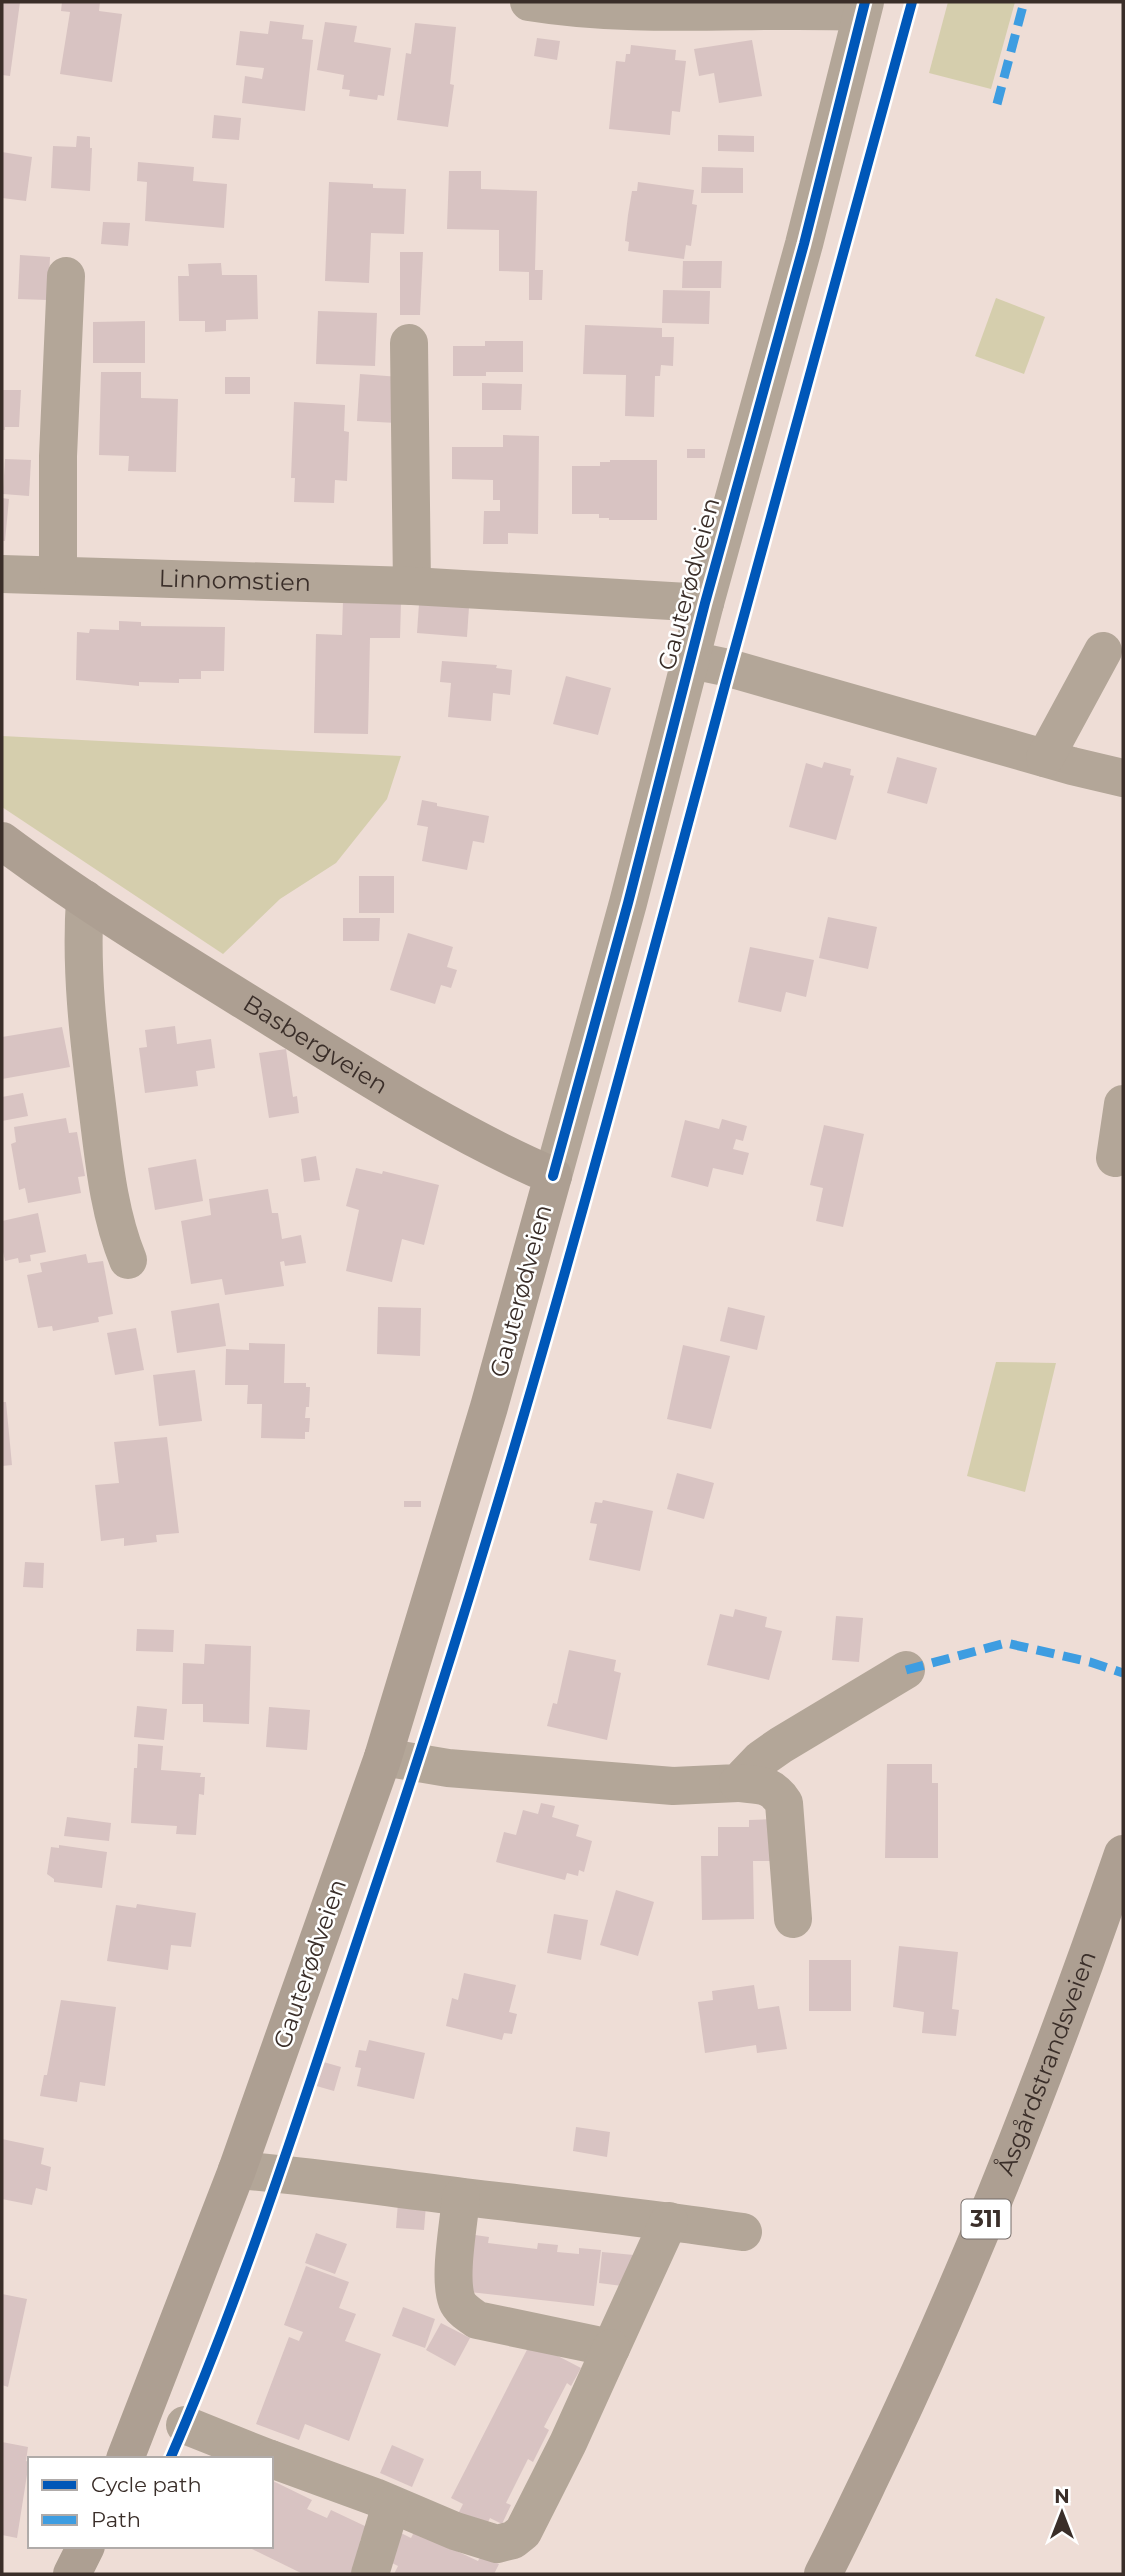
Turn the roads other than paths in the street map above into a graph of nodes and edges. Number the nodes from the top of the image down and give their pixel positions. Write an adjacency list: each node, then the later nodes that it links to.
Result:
1 (529, 2): 2 (street)
2 (863, 7): 8 (street, Gauterødveien)
3 (66, 276): 6 (street)
4 (410, 343): 7 (street)
5 (2, 574): 6 (street, Linnomstien)
6 (58, 575): 7 (street, Linnomstien)
7 (412, 586): 8 (street, Linnomstien)
8 (705, 603): 10 (street, Gauterødveien)
9 (1103, 651): 11 (street)
10 (691, 660): 11 (street, Gauterødveien); 17 (street, Gauterødveien)
11 (1045, 758): 12 (street, Gauterødveien)
12 (1123, 778)
13 (2, 841): 14 (main road, Basbergveien)
14 (85, 900): 17 (main road, Basbergveien); 18 (street)
15 (1123, 1104): 16 (street)
16 (1115, 1158)
17 (553, 1176): 20 (main road, Gauterødveien)
18 (128, 1260)
19 (906, 1670): 21 (street)
20 (383, 1757): 21 (street); 24 (main road, Gauterødveien)
21 (738, 1783): 23 (street)
22 (1123, 1854): 37 (main road, Åsgårdstrandsveien / 311)
23 (793, 1919)
24 (237, 2170): 25 (street); 30 (main road, Gauterødveien)
25 (461, 2197): 26 (street); 28 (street)
26 (669, 2221): 27 (street); 28 (street)
27 (743, 2232)
28 (611, 2348): 33 (street)
29 (185, 2425): 31 (street)
30 (126, 2457)
31 (265, 2457)
32 (273, 2460): 33 (street)
33 (391, 2505): 36 (street)
34 (85, 2548): 35 (main road)
35 (72, 2574)
36 (370, 2574)
37 (823, 2574)

